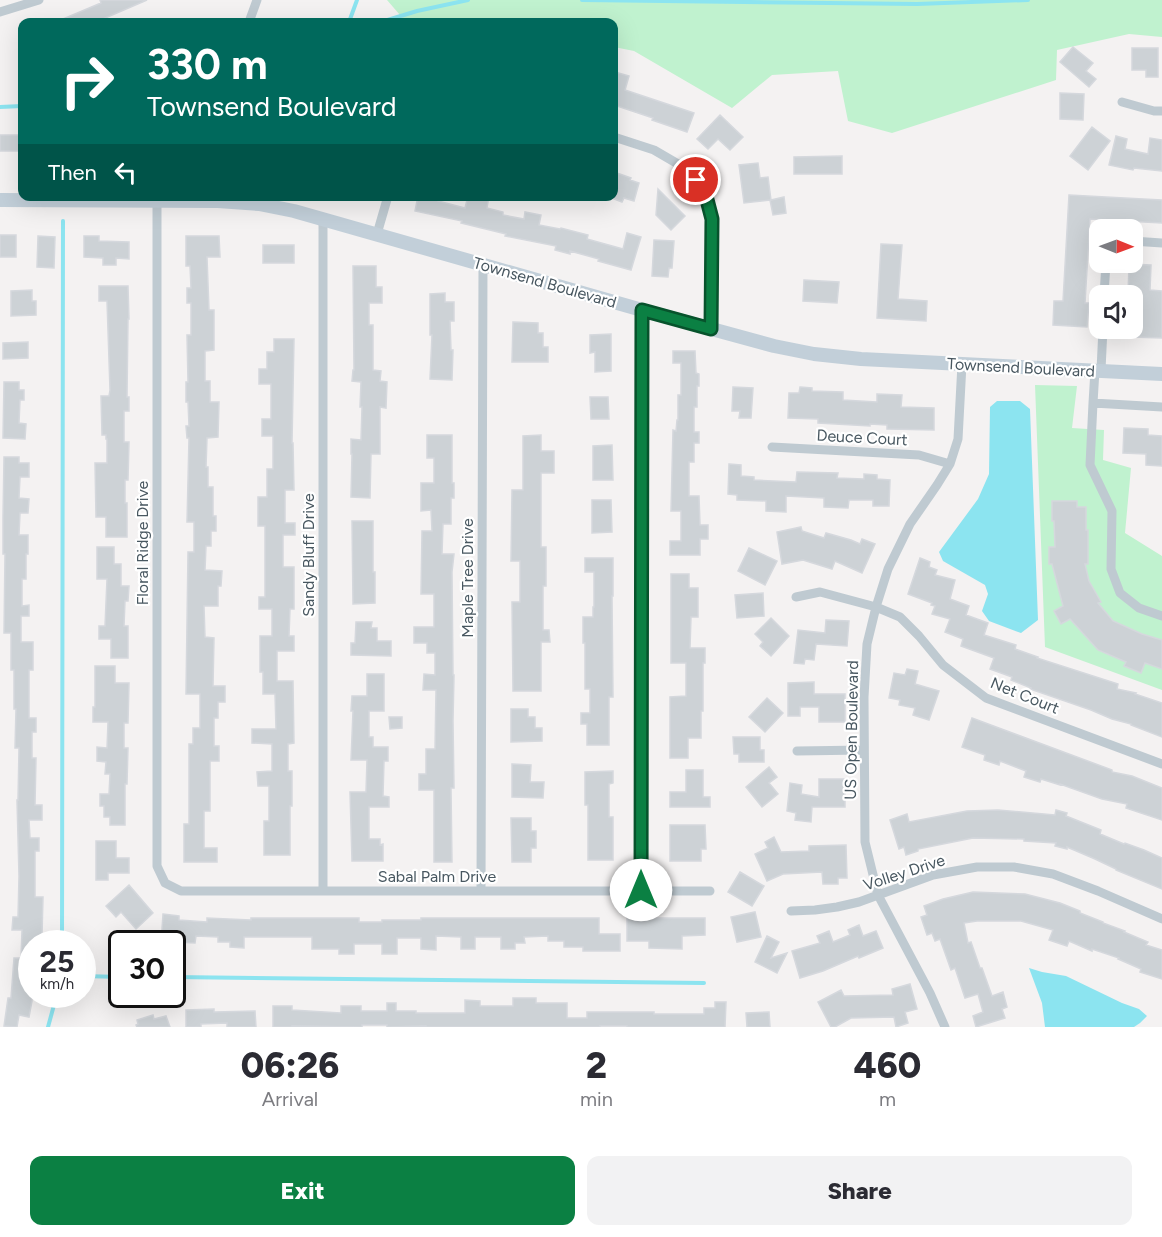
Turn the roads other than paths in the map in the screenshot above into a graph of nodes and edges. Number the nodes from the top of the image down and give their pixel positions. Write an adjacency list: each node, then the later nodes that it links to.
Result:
1 (38, 0): 3 (street)
2 (256, 0): 4 (street)
3 (0, 12)
4 (250, 18)
5 (1122, 102): 6 (street)
6 (1162, 111)
7 (618, 138): 19 (street)
8 (0, 200): 9 (street, Townsend Boulevard)
9 (18, 200)
10 (157, 201): 34 (street, Floral Ridge Drive)
11 (234, 201): 13 (street, Townsend Boulevard)
12 (387, 201): 14 (street)
13 (323, 220): 14 (street, Townsend Boulevard); 35 (street, Sandy Bluff Drive)
14 (377, 234): 17 (street, Townsend Boulevard)
15 (1143, 242): 16 (street)
16 (1162, 243)
17 (483, 265): 18 (street, Townsend Boulevard); 37 (street, Maple Tree Drive)
18 (642, 310): 19 (street, Townsend Boulevard); 36 (street)
19 (711, 329): 21 (street, Townsend Boulevard)
20 (1102, 339): 22 (street)
21 (962, 364): 22 (street, Townsend Boulevard); 27 (street, US Open Boulevard)
22 (1098, 370): 23 (street, Townsend Boulevard); 24 (street)
23 (1162, 374)
24 (1093, 403): 25 (street); 30 (street)
25 (1162, 407)
26 (772, 447): 27 (street, Deuce Court)
27 (950, 464): 29 (street, US Open Boulevard)
28 (796, 597): 29 (street, Net Court)
29 (876, 607): 31 (street, US Open Boulevard); 33 (street, Net Court)
30 (1162, 616)
31 (864, 750): 32 (street); 39 (street, US Open Boulevard)
32 (797, 751)
33 (1162, 764)
34 (165, 883): 35 (street, Sabal Palm Drive)
35 (323, 890): 37 (street, Sabal Palm Drive)
36 (641, 890): 37 (street, Sabal Palm Drive); 38 (street, Sabal Palm Drive)
37 (482, 891)
38 (710, 891)
39 (878, 895): 40 (street, Volley Drive); 41 (street, Volley Drive); 42 (street, US Open Boulevard)
40 (791, 911)
41 (1162, 919)
42 (945, 1027)

